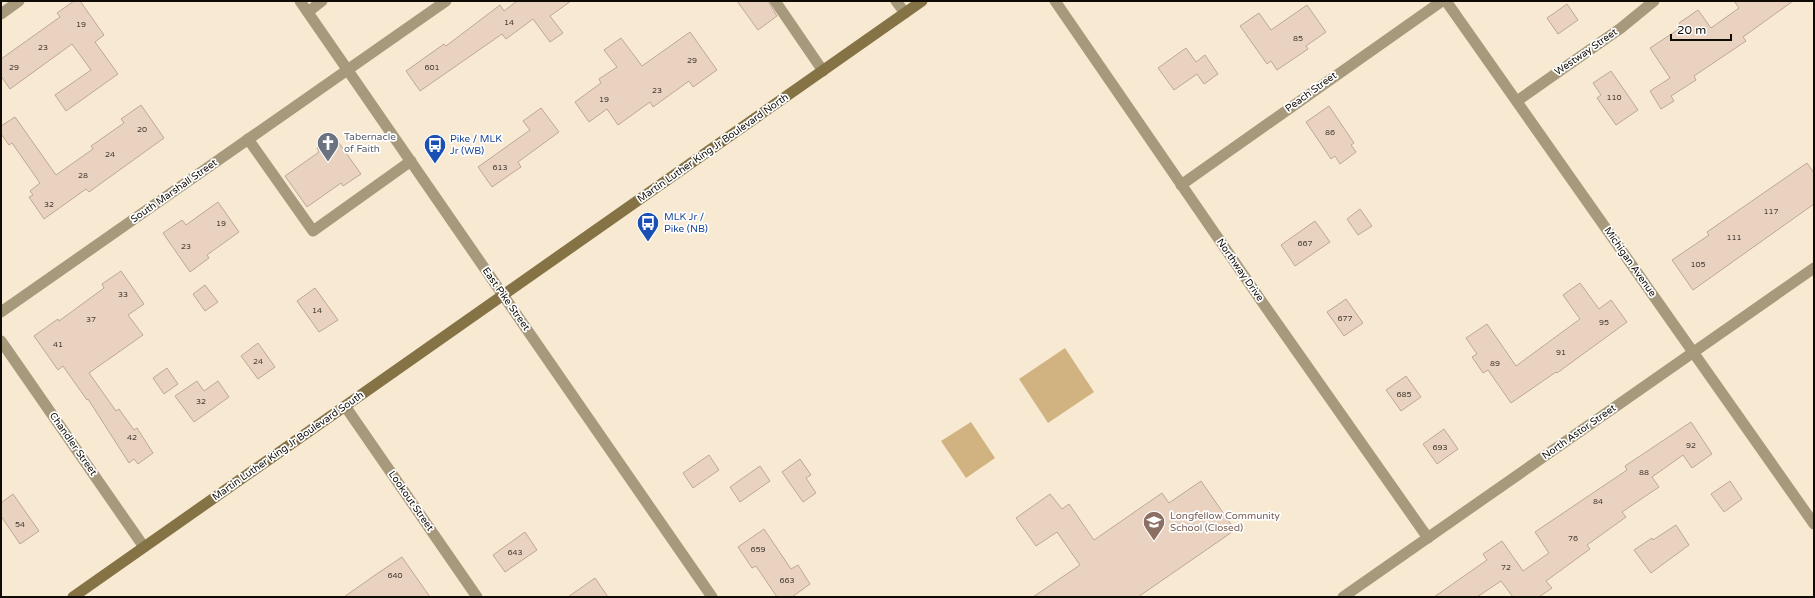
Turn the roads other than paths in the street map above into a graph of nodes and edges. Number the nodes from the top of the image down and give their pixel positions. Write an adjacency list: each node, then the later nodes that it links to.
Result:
1 (19, 1): 14 (street)
2 (300, 1): 12 (street, East Pike Street)
3 (322, 1): 12 (street)
4 (446, 1): 15 (street, South Marshall Street)
5 (775, 1): 16 (street)
6 (896, 1): 13 (street)
7 (922, 1): 13 (main road, Martin Luther King Jr Boulevard North)
8 (1055, 1): 20 (street, Northway Drive)
9 (1442, 1): 20 (street, Peach Street)
10 (1446, 1): 17 (street, Michigan Avenue)
11 (1654, 1): 17 (street, Westway Street)
12 (308, 12): 15 (street, East Pike Street)
13 (905, 13): 16 (main road, Martin Luther King Jr Boulevard North)
14 (1, 14)
15 (348, 69): 18 (street, South Marshall Street); 19 (street, East Pike Street)
16 (822, 71): 22 (main road, Martin Luther King Jr Boulevard North)
17 (1517, 102): 25 (street, Michigan Avenue)
18 (248, 139): 19 (street); 23 (street, South Marshall Street)
19 (411, 161): 22 (street, East Pike Street)
20 (1181, 185): 28 (street, Northway Drive)
21 (1814, 268): 25 (street, North Astor Street)
22 (503, 295): 26 (main road, Martin Luther King Jr Boulevard South); 32 (street, East Pike Street)
23 (1, 312)
24 (1, 342): 29 (street, Chandler Street)
25 (1693, 352): 27 (street, Michigan Avenue); 28 (street, North Astor Street)
26 (345, 406): 29 (main road, Martin Luther King Jr Boulevard South); 31 (street, Lookout Street)
27 (1814, 524)
28 (1428, 538): 33 (street, North Astor Street)
29 (144, 547): 30 (main road, Martin Luther King Jr Boulevard South)
30 (73, 597)
31 (478, 597)
32 (712, 597)
33 (1343, 597)

